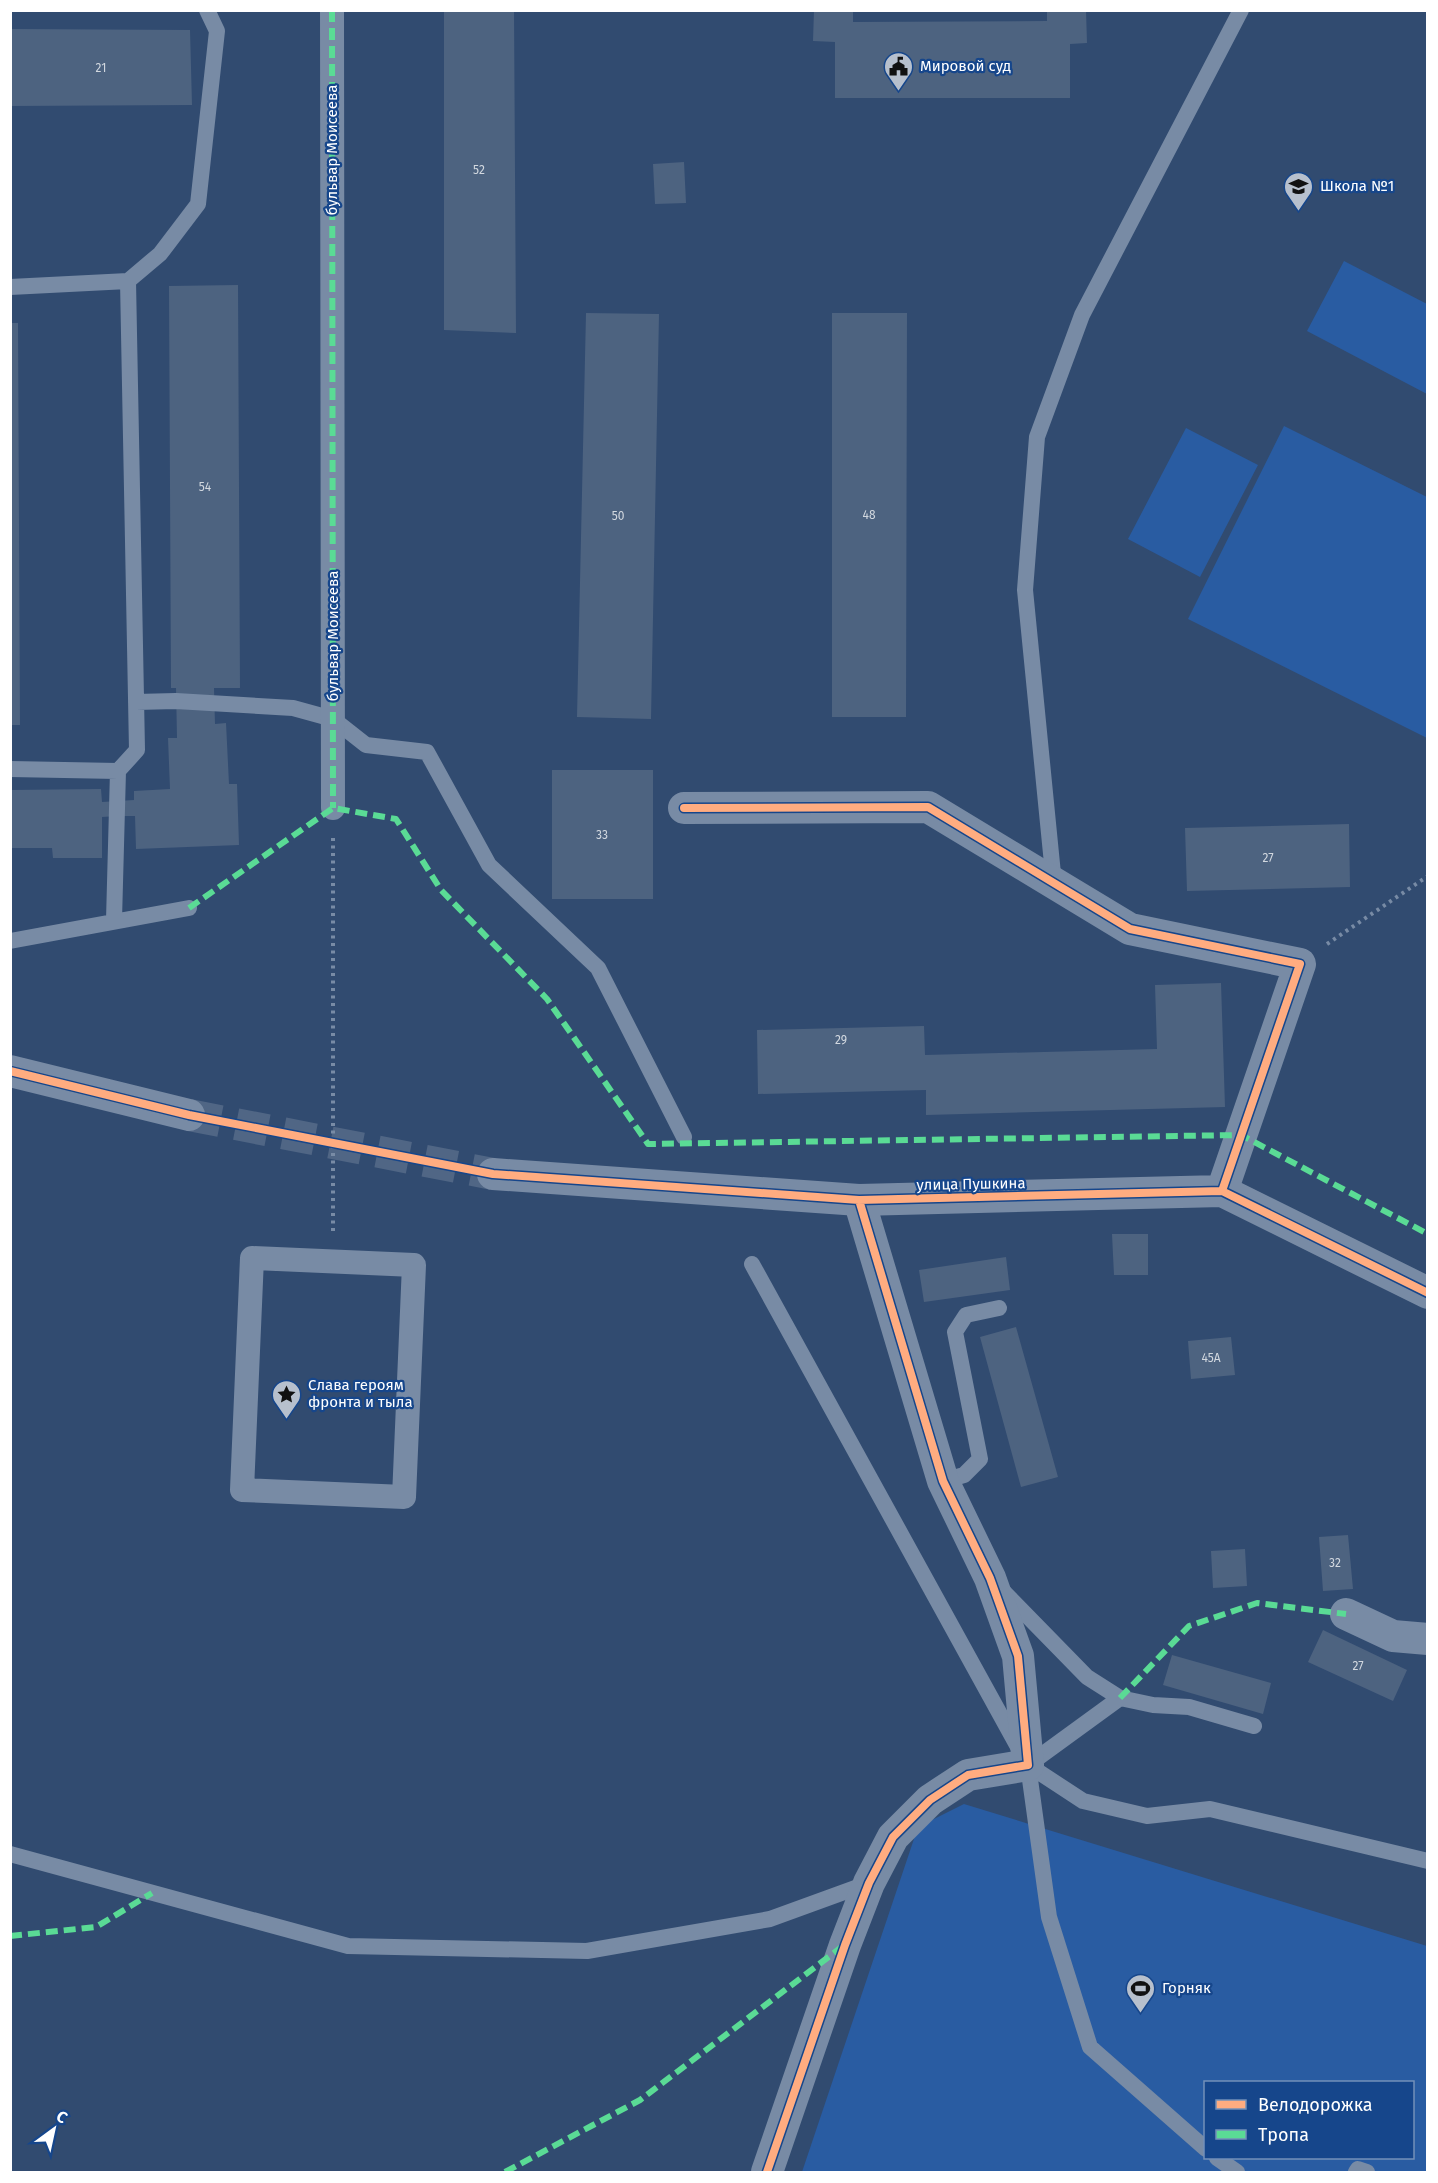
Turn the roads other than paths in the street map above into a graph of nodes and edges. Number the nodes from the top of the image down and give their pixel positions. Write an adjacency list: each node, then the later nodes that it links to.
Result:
1 (207, 10): 4 (lane)
2 (332, 10): 7 (street, бульвар Моисеева)
3 (1242, 10): 12 (lane)
4 (128, 281): 5 (lane); 6 (lane)
5 (10, 287)
6 (136, 702): 7 (lane); 9 (lane)
7 (333, 719): 10 (street, бульвар Моисеева); 18 (lane)
8 (10, 769): 9 (lane)
9 (118, 771): 14 (lane)
10 (333, 808)
11 (684, 808): 12 (street)
12 (1054, 884): 20 (street)
13 (189, 908): 14 (lane)
14 (114, 920): 15 (lane)
15 (10, 941)
16 (10, 1071): 17 (street)
17 (189, 1115)
18 (684, 1137)
19 (493, 1174): 21 (street, улица Пушкина)
20 (1222, 1191): 21 (street, улица Пушкина); 24 (street, улица Пушкина)
21 (860, 1200): 26 (street)
22 (333, 1262): 22 (street)
23 (752, 1264): 32 (lane)
24 (1428, 1293)
25 (999, 1308): 26 (lane)
26 (943, 1480): 27 (street)
27 (990, 1578): 30 (lane); 32 (street)
28 (1346, 1614): 29 (street)
29 (1428, 1639)
30 (1120, 1698): 31 (lane); 32 (lane)
31 (1254, 1726)
32 (1028, 1765): 34 (lane); 35 (street); 36 (lane)
33 (10, 1854): 35 (lane)
34 (1428, 1861)
35 (869, 1883): 38 (street)
36 (1204, 2147)
37 (1220, 2159): 39 (lane)
38 (767, 2172)
39 (1237, 2172)
40 (1356, 2172): 41 (lane)
41 (1367, 2172)

